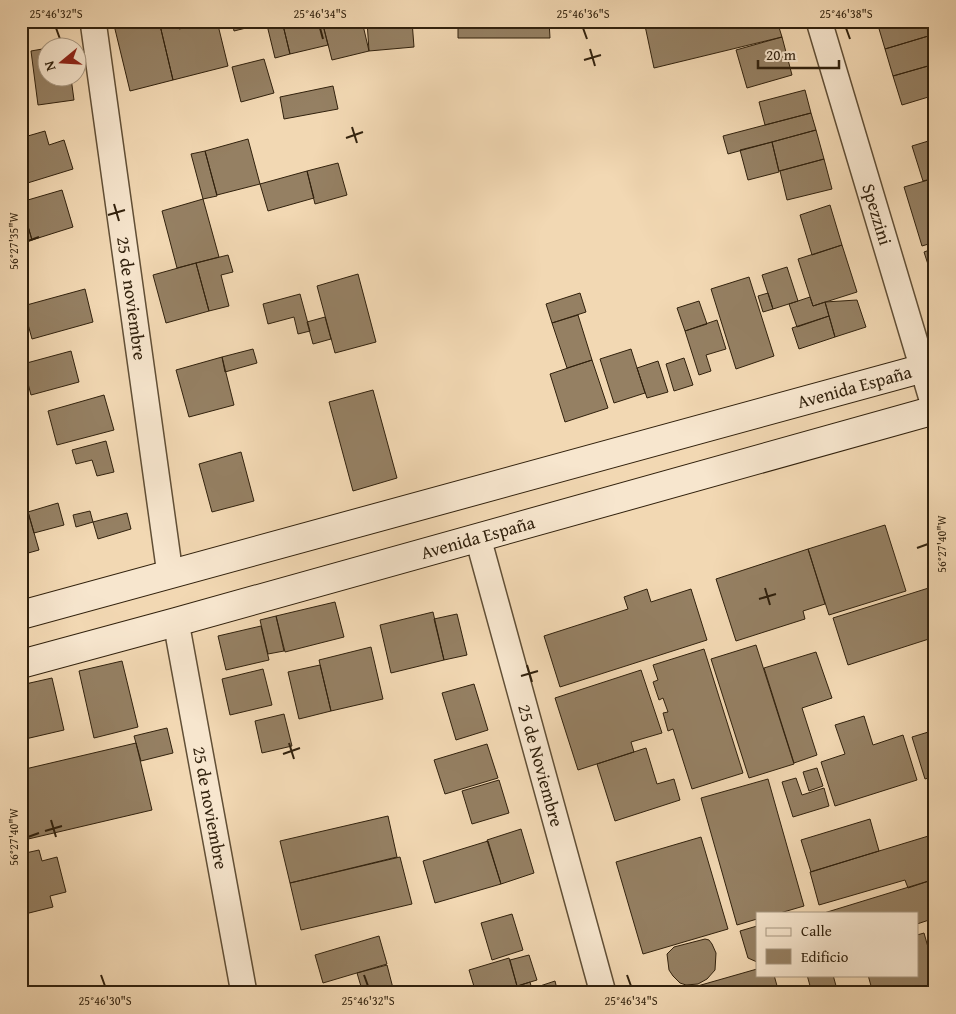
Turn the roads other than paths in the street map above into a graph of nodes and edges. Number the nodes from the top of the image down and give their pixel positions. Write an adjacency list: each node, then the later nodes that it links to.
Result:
1 (94, 21): 6 (street, 25 de noviembre)
2 (818, 21): 3 (street, Spezzini)
3 (929, 366): 4 (street, Spezzini); 6 (street, Avenida España)
4 (935, 410): 5 (street, Avenida España)
5 (478, 538): 8 (street, Avenida España); 11 (street, 25 de Noviembre)
6 (170, 574): 7 (street, Avenida España)
7 (21, 615)
8 (176, 622): 9 (street, Avenida España); 10 (street, 25 de noviembre)
9 (21, 664)
10 (244, 993)
11 (603, 993)

